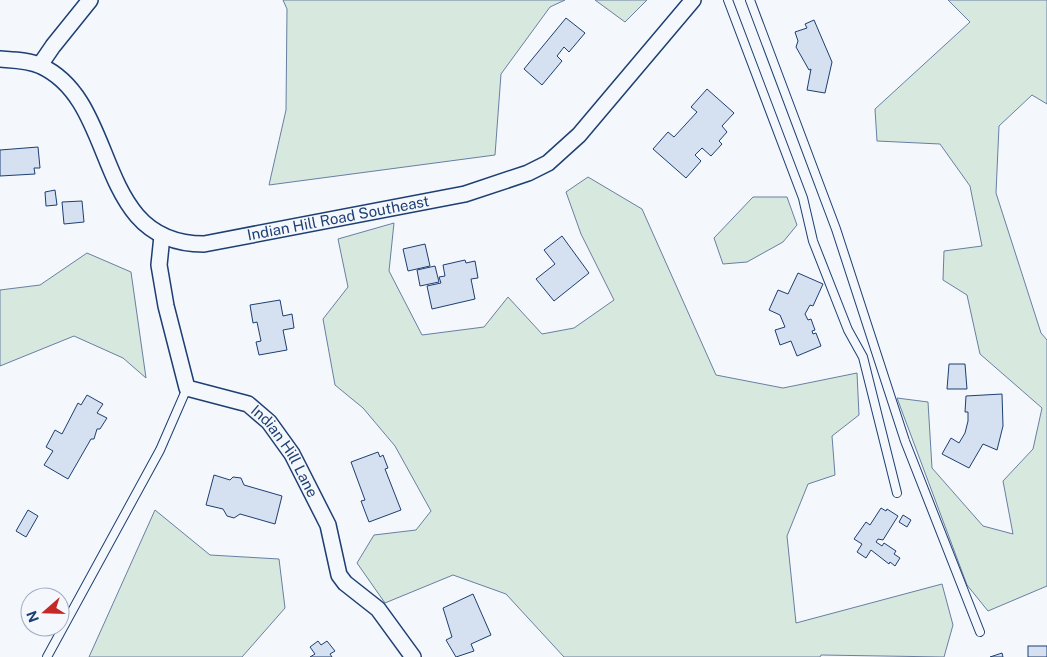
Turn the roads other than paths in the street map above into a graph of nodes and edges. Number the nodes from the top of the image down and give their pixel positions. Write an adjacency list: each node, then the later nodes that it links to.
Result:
1 (90, 0): 6 (street)
2 (693, 0): 7 (street, Indian Hill Road Southeast)
3 (728, 0): 9 (lane)
4 (750, 0): 10 (lane)
5 (0, 59): 6 (street, Indian Hill Road Southeast)
6 (40, 65): 7 (street, Indian Hill Road Southeast)
7 (162, 236): 8 (street)
8 (187, 388): 11 (lane); 12 (street, Indian Hill Lane)
9 (897, 492)
10 (980, 632)
11 (47, 657)
12 (413, 657)

